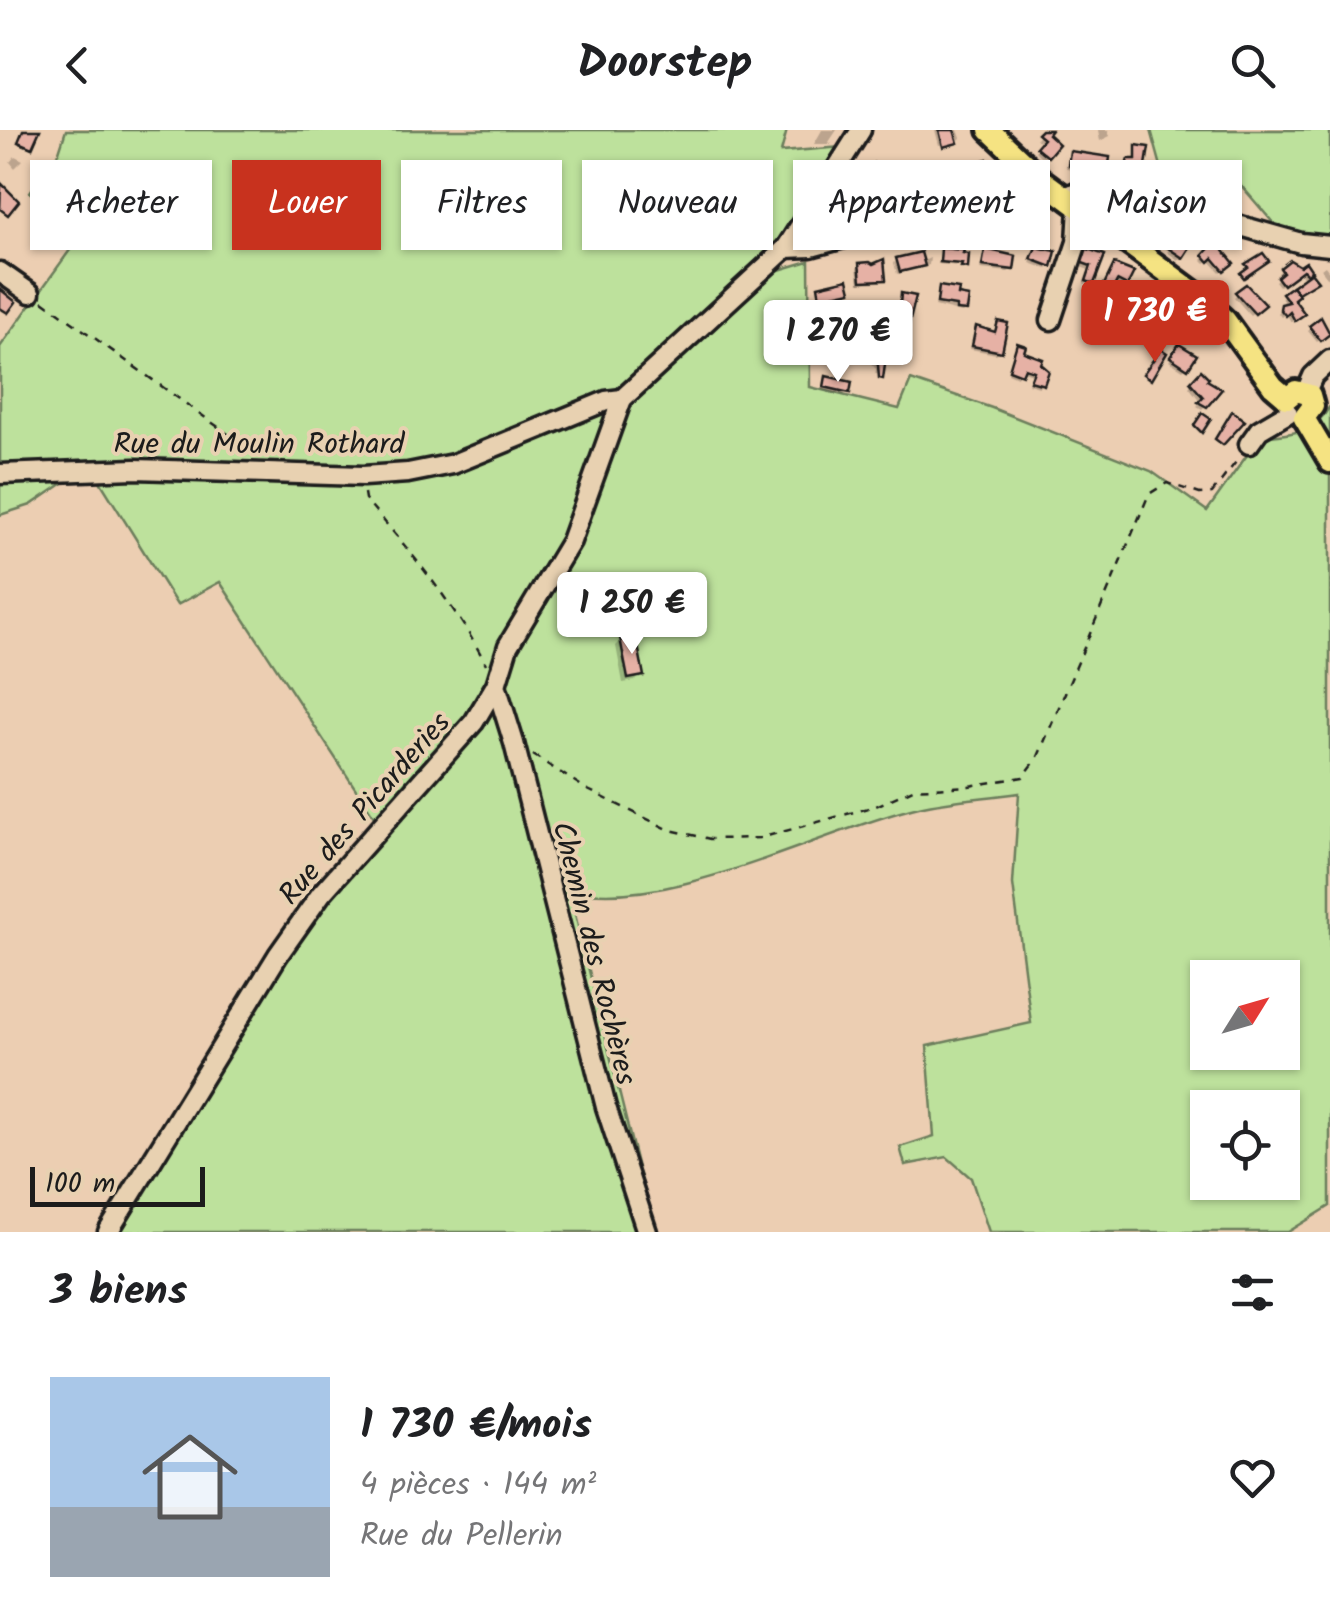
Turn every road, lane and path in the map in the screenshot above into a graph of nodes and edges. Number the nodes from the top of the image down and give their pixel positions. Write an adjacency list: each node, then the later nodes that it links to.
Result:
1 (862, 130): 7 (street, Rue du Moulin Rothard)
2 (990, 130): 3 (main road)
3 (1021, 160)
4 (1242, 226): 5 (street)
5 (1330, 246)
6 (793, 247): 7 (street)
7 (786, 248): 14 (street, Rue du Moulin Rothard)
8 (1074, 250): 12 (street)
9 (1137, 250): 15 (main road)
10 (0, 272): 11 (street)
11 (30, 293): 18 (path)
12 (1051, 320)
13 (1330, 360): 15 (street)
14 (622, 399): 20 (street, Rue du Moulin Rothard); 21 (street, Rue des Picarderies)
15 (1296, 405): 16 (street); 17 (main road)
16 (1249, 444): 22 (path)
17 (1330, 462)
18 (292, 473): 19 (street, Rue du Moulin Rothard); 20 (street, Rue du Moulin Rothard)
19 (0, 474)
20 (362, 476): 21 (path)
21 (496, 685): 22 (street, Chemin des Rochères); 23 (street, Rue des Picarderies)
22 (514, 742): 24 (street, Chemin des Rochères)
23 (108, 1232)
24 (646, 1232)

